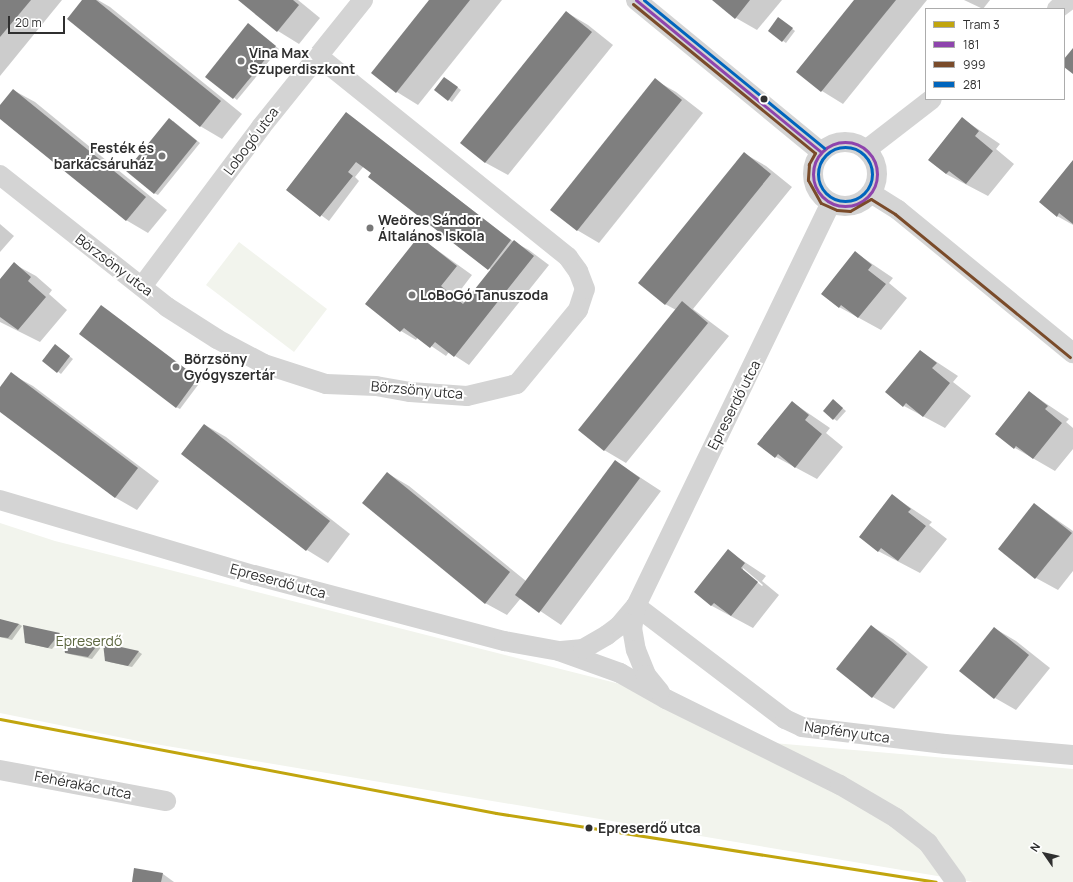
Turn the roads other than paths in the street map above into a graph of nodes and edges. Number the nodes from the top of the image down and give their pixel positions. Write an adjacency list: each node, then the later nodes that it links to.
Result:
1 (363, 0): 5 (street, Lobogó utca)
2 (636, 0): 8 (street)
3 (1069, 0): 4 (street)
4 (1058, 8)
5 (318, 56): 12 (street, Lobogó utca); 12 (street, Börzsöny utca)
6 (931, 100): 7 (street)
7 (866, 150): 8 (street); 10 (street)
8 (821, 152): 11 (street)
9 (0, 175): 12 (street, Börzsöny utca)
10 (871, 193): 11 (street); 13 (street)
11 (831, 203): 15 (street, Epreserdő utca)
12 (143, 285)
13 (1073, 353)
14 (0, 500): 16 (street, Epreserdő utca)
15 (636, 606): 16 (street, Epreserdő utca); 17 (street, Epreserdő utca); 18 (street, Napfény utca)
16 (559, 651): 17 (street, Epreserdő utca)
17 (666, 698): 21 (street, Epreserdő utca)
18 (1073, 756)
19 (0, 770): 20 (street, Fehérakác utca)
20 (166, 801)
21 (956, 882)

